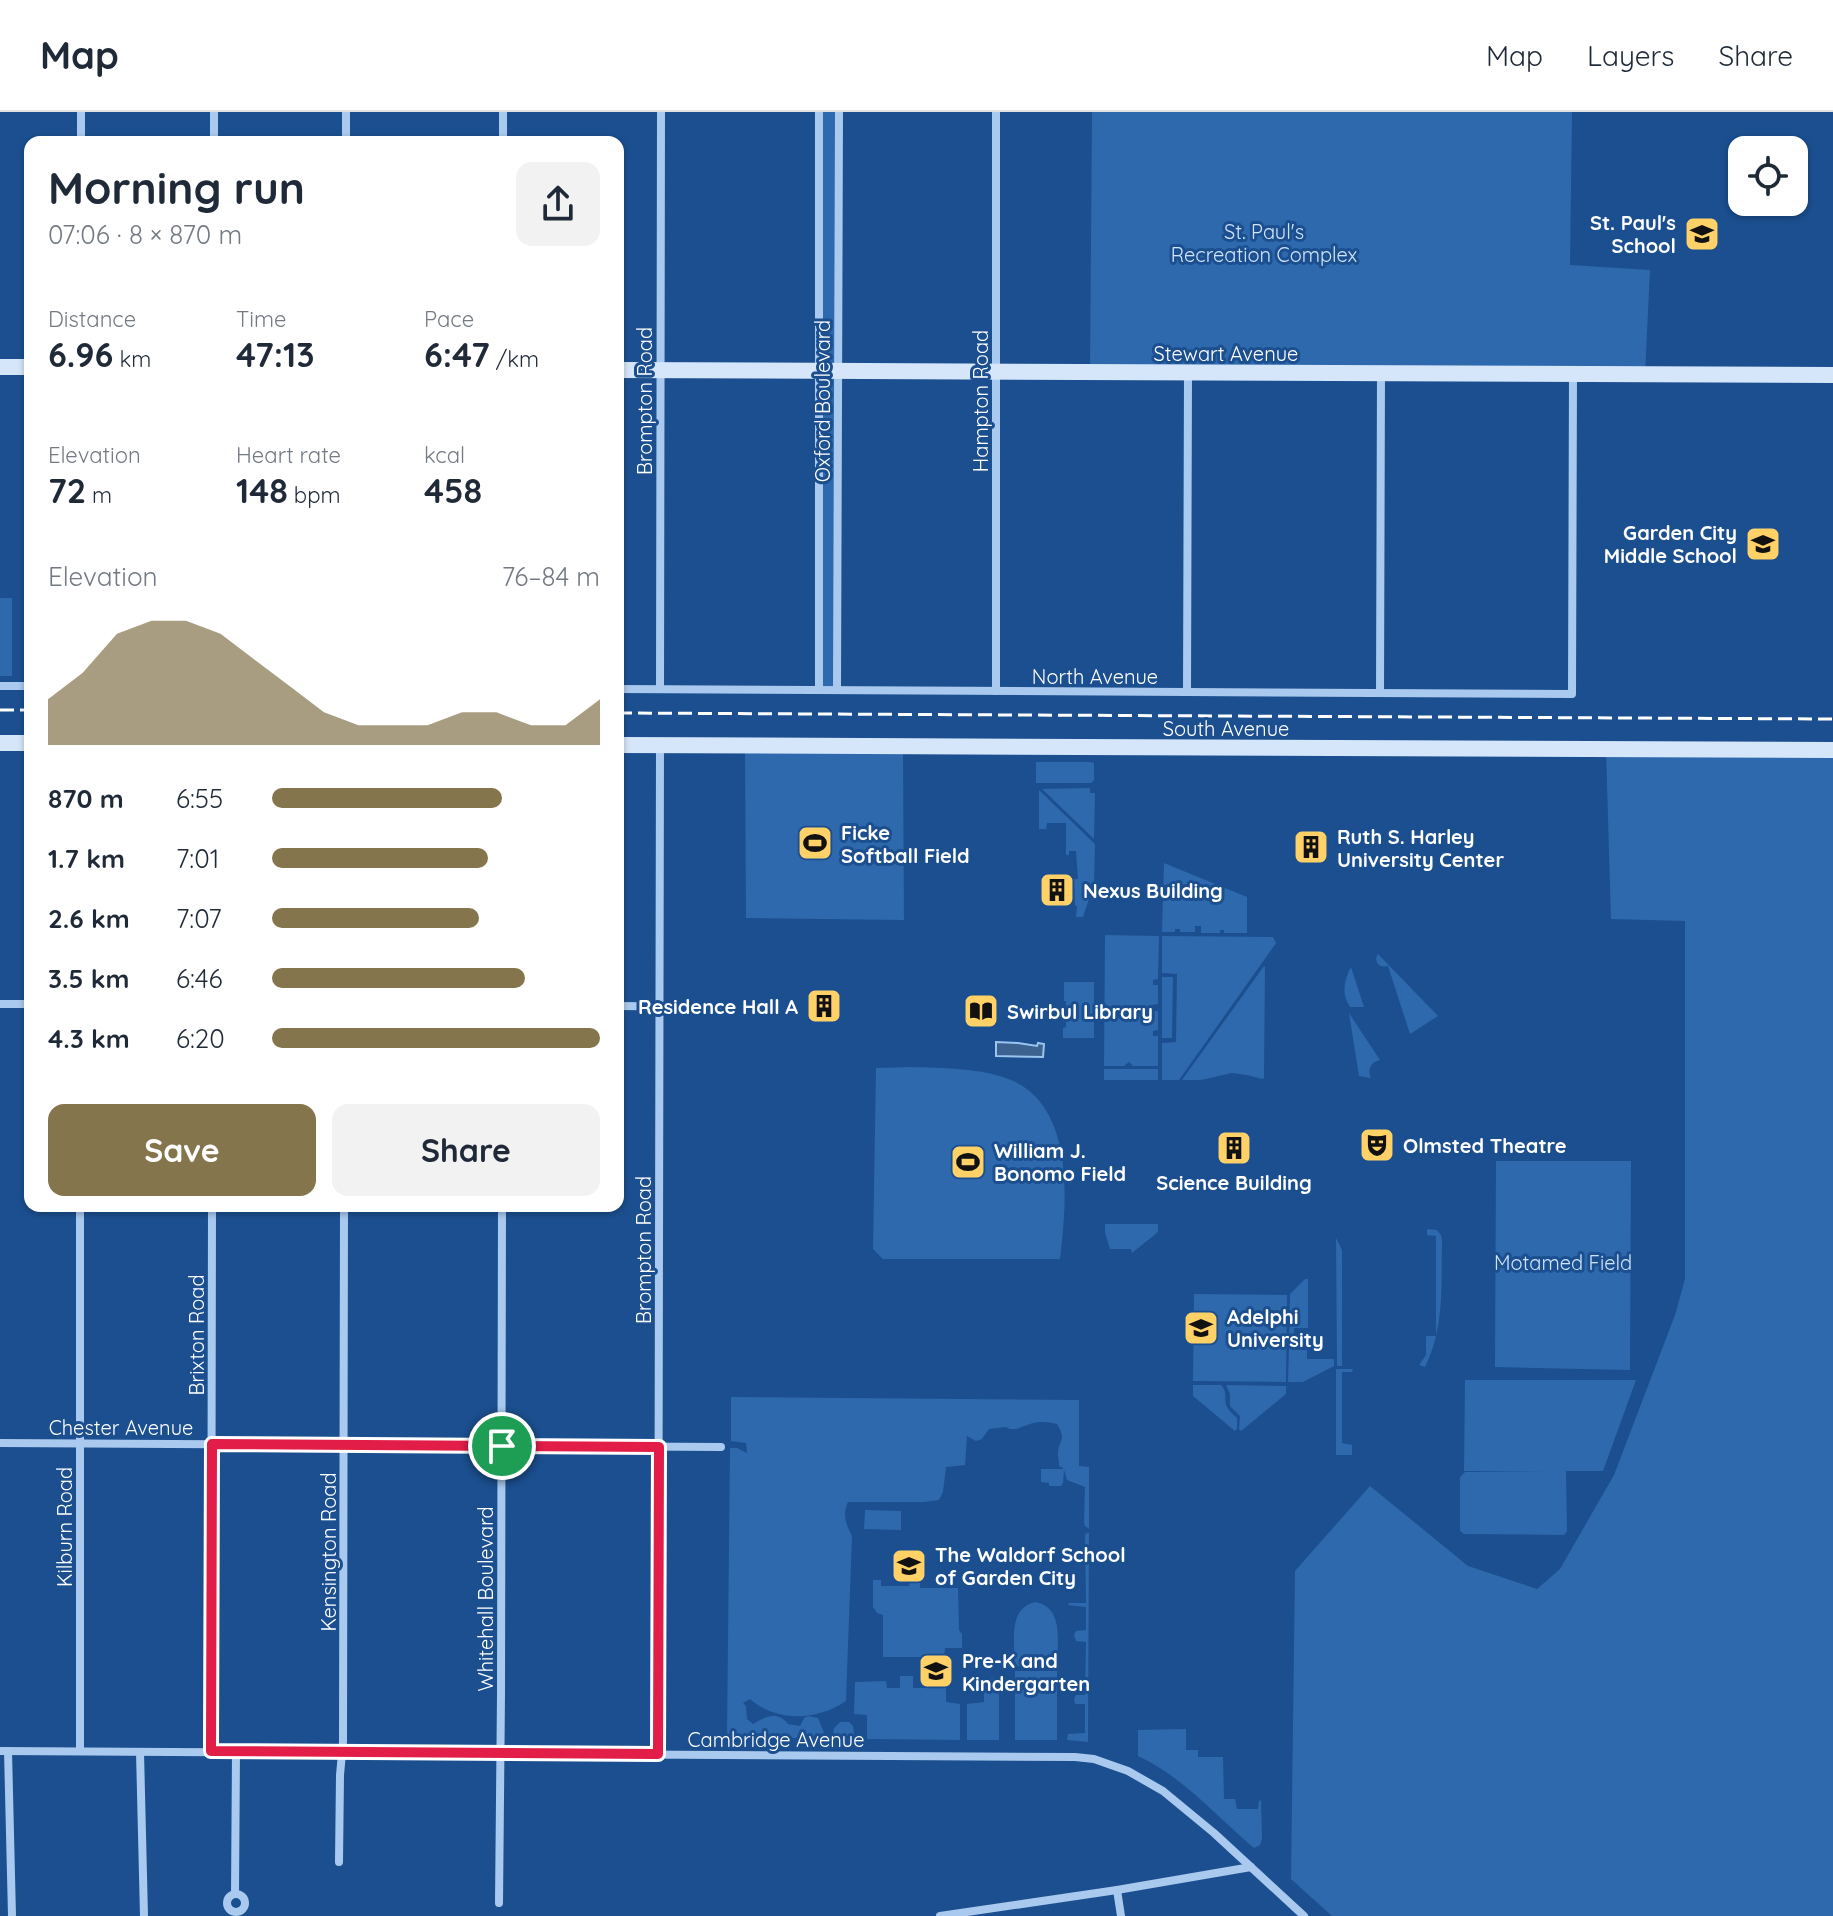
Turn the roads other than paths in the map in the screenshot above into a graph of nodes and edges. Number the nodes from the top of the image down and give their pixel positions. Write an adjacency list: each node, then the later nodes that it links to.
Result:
1 (81, 112): 9 (street)
2 (214, 112): 10 (street)
3 (346, 112): 11 (street)
4 (503, 112): 12 (street)
5 (661, 112): 18 (street, Brompton Road)
6 (819, 112): 13 (street, Oxford Boulevard)
7 (839, 112): 14 (street, Oxford Boulevard)
8 (996, 112): 21 (street, Hampton Road)
9 (81, 136)
10 (214, 136)
11 (346, 136)
12 (503, 136)
13 (819, 209): 14 (street); 19 (street, Oxford Boulevard)
14 (838, 210): 20 (street, Oxford Boulevard)
15 (0, 367): 16 (main road)
16 (24, 367)
17 (624, 370): 18 (main road, Stewart Avenue)
18 (661, 370): 19 (main road, Stewart Avenue); 31 (street, Brompton Road)
19 (819, 371): 20 (main road, Stewart Avenue); 26 (street, Oxford Boulevard)
20 (838, 371): 21 (main road, Stewart Avenue); 27 (street, Oxford Boulevard)
21 (996, 372): 22 (main road, Stewart Avenue); 34 (street, Hampton Road)
22 (1188, 372): 23 (main road, Stewart Avenue); 35 (street)
23 (1381, 373): 24 (main road, Stewart Avenue); 36 (street)
24 (1573, 374): 25 (main road, Stewart Avenue); 36 (street, North Avenue)
25 (1833, 375)
26 (819, 536): 27 (street); 32 (street, Oxford Boulevard)
27 (838, 536): 33 (street, Oxford Boulevard)
28 (0, 686): 29 (street)
29 (24, 686)
30 (624, 689): 31 (street, North Avenue)
31 (660, 689): 32 (street, North Avenue)
32 (819, 690): 33 (street, North Avenue)
33 (837, 690): 34 (street, North Avenue)
34 (996, 691): 35 (street, North Avenue)
35 (1187, 692): 36 (street, North Avenue)
36 (1380, 693)
37 (0, 743): 38 (main road)
38 (24, 743)
39 (624, 745): 40 (main road, South Avenue)
40 (660, 745): 41 (main road, South Avenue); 45 (street, Brompton Road)
41 (1833, 750)
42 (0, 1004): 43 (street)
43 (24, 1004)
44 (624, 1006): 45 (street)
45 (659, 1007): 46 (street); 56 (street, Brompton Road)
46 (724, 1007)
47 (80, 1212): 52 (street, Kilburn Road)
48 (212, 1212): 53 (street, Brixton Road)
49 (344, 1212): 54 (street, Kensington Road)
50 (502, 1212): 55 (street, Whitehall Boulevard)
51 (0, 1443): 52 (street, Chester Avenue)
52 (80, 1443): 53 (street, Chester Avenue); 59 (street, Kilburn Road)
53 (212, 1444): 54 (street, Chester Avenue); 60 (street, Brixton Road)
54 (344, 1445): 55 (street, Chester Avenue); 64 (street, Kensington Road)
55 (502, 1446): 56 (street, Chester Avenue); 63 (street, Whitehall Boulevard)
56 (659, 1447): 57 (street, Chester Avenue); 65 (street, Brompton Road)
57 (721, 1447)
58 (4, 1751): 59 (street, Cambridge Avenue); 72 (street)
59 (80, 1751): 62 (street, Cambridge Avenue)
60 (211, 1751): 61 (street, Cambridge Avenue); 62 (street, Cambridge Avenue)
61 (236, 1751): 64 (street, Cambridge Avenue); 69 (street)
62 (140, 1752): 73 (street)
63 (501, 1753): 64 (street, Cambridge Avenue); 65 (street, Cambridge Avenue); 70 (street, Whitehall Boulevard)
64 (342, 1754): 66 (street, Kensington Road)
65 (658, 1754): 67 (street, Cambridge Avenue)
66 (339, 1862)
67 (1251, 1867): 68 (street); 76 (street, Cambridge Avenue)
68 (1117, 1890): 71 (street); 75 (street)
69 (235, 1894)
70 (499, 1903)
71 (987, 1913): 74 (street)
72 (12, 1916)
73 (144, 1916)
74 (940, 1916)
75 (1121, 1916)
76 (1304, 1916)

